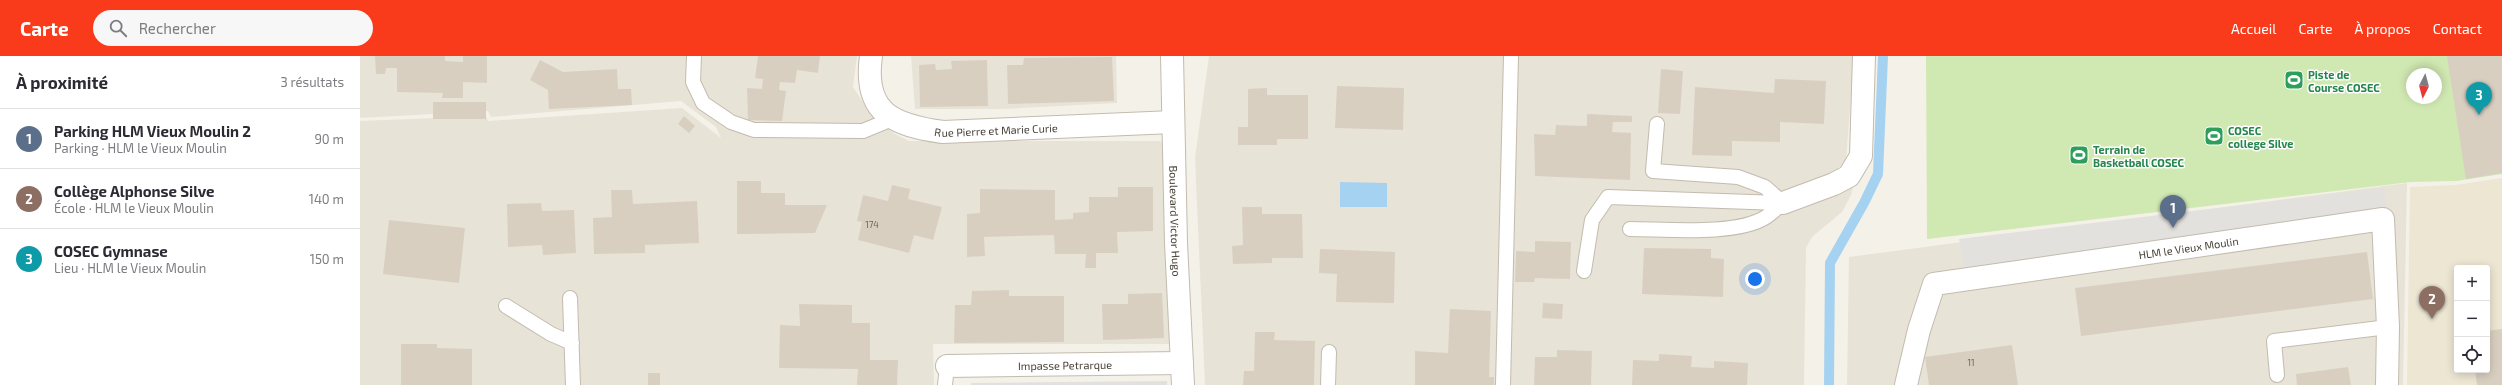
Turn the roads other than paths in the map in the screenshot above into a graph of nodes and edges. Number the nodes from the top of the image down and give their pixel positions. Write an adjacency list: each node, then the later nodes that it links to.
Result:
1 (694, 56): 6 (lane)
2 (871, 56): 6 (street, Rue Pierre et Marie Curie)
3 (1172, 56): 7 (street, Boulevard Victor Hugo)
4 (1511, 56): 23 (lane)
5 (1864, 56): 9 (street)
6 (892, 119): 7 (street, Rue Pierre et Marie Curie)
7 (1173, 122): 17 (street, Boulevard Victor Hugo)
8 (1657, 124): 9 (lane)
9 (1783, 203): 10 (lane); 11 (lane)
10 (1630, 229)
11 (1584, 272)
12 (570, 298): 15 (lane)
13 (506, 306): 15 (lane)
14 (2388, 327): 18 (lane); 24 (street, HLM le Vieux Moulin); 25 (street, HLM le Vieux Moulin)
15 (572, 343): 20 (lane)
16 (1329, 352): 22 (lane)
17 (1182, 363): 19 (street, Impasse Petrarque); 21 (street, Boulevard Victor Hugo)
18 (2276, 375)
19 (946, 376)
20 (573, 385)
21 (1183, 385)
22 (1328, 385)
23 (1503, 385)
24 (1906, 385)
25 (2387, 385)

